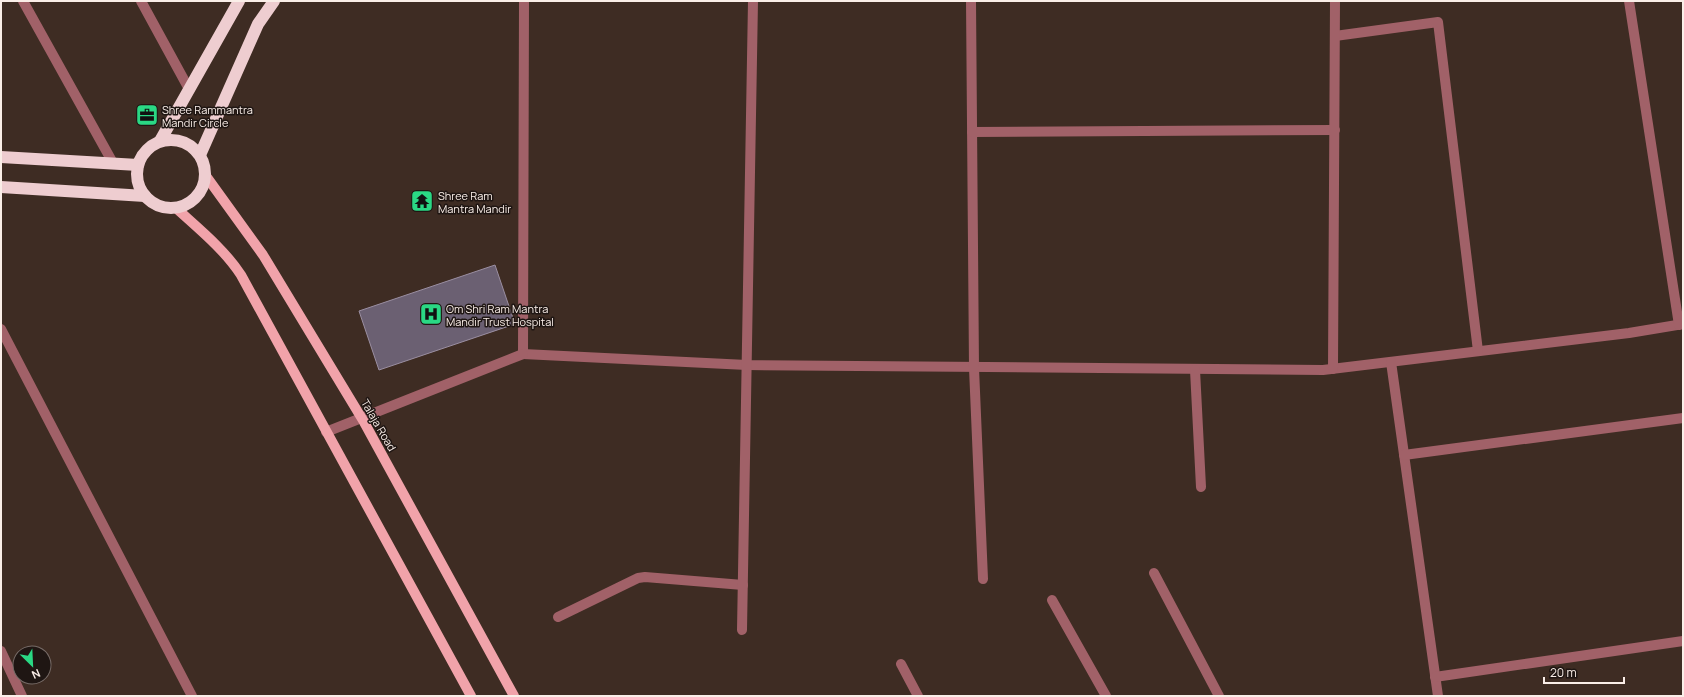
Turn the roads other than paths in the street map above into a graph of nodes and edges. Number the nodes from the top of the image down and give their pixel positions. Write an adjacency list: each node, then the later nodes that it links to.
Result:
1 (23, 1): 17 (street)
2 (141, 1): 11 (street)
3 (239, 1): 11 (highway)
4 (274, 1): 15 (highway)
5 (524, 1): 26 (street)
6 (753, 1): 28 (street)
7 (971, 1): 13 (street)
8 (1336, 1): 10 (street)
9 (1629, 1): 23 (street)
10 (1335, 36): 12 (street); 25 (street)
11 (189, 89): 14 (highway)
12 (1334, 130): 13 (street); 30 (street)
13 (972, 132): 29 (street)
14 (160, 141): 15 (highway); 18 (highway)
15 (200, 155): 19 (highway)
16 (1, 157): 17 (highway)
17 (113, 163): 18 (highway)
18 (138, 165): 21 (highway)
19 (206, 176): 22 (highway); 32 (main road, Talaja Road)
20 (1, 187): 21 (highway)
21 (145, 196): 22 (highway)
22 (176, 208): 34 (main road)
23 (1681, 325): 25 (street)
24 (1, 329): 48 (street)
25 (1478, 351): 27 (street)
26 (523, 354): 28 (street); 32 (street)
27 (1391, 362): 30 (street); 35 (street)
28 (747, 366): 29 (street); 39 (street)
29 (974, 368): 31 (street); 38 (street)
30 (1333, 369): 31 (street)
31 (1195, 370): 36 (street)
32 (361, 418): 34 (street); 50 (main road, Talaja Road)
33 (1683, 418): 35 (street)
34 (326, 432): 49 (main road)
35 (1404, 455): 46 (street)
36 (1201, 487)
37 (1154, 573): 53 (street)
38 (983, 579)
39 (743, 585): 41 (street); 42 (street)
40 (1052, 600): 52 (street)
41 (558, 618)
42 (742, 630)
43 (1683, 641): 46 (street)
44 (1, 651): 47 (street)
45 (901, 664): 51 (street)
46 (1435, 677): 54 (street)
47 (22, 696)
48 (192, 696)
49 (470, 696)
50 (514, 696)
51 (918, 696)
52 (1106, 696)
53 (1219, 696)
54 (1438, 696)

